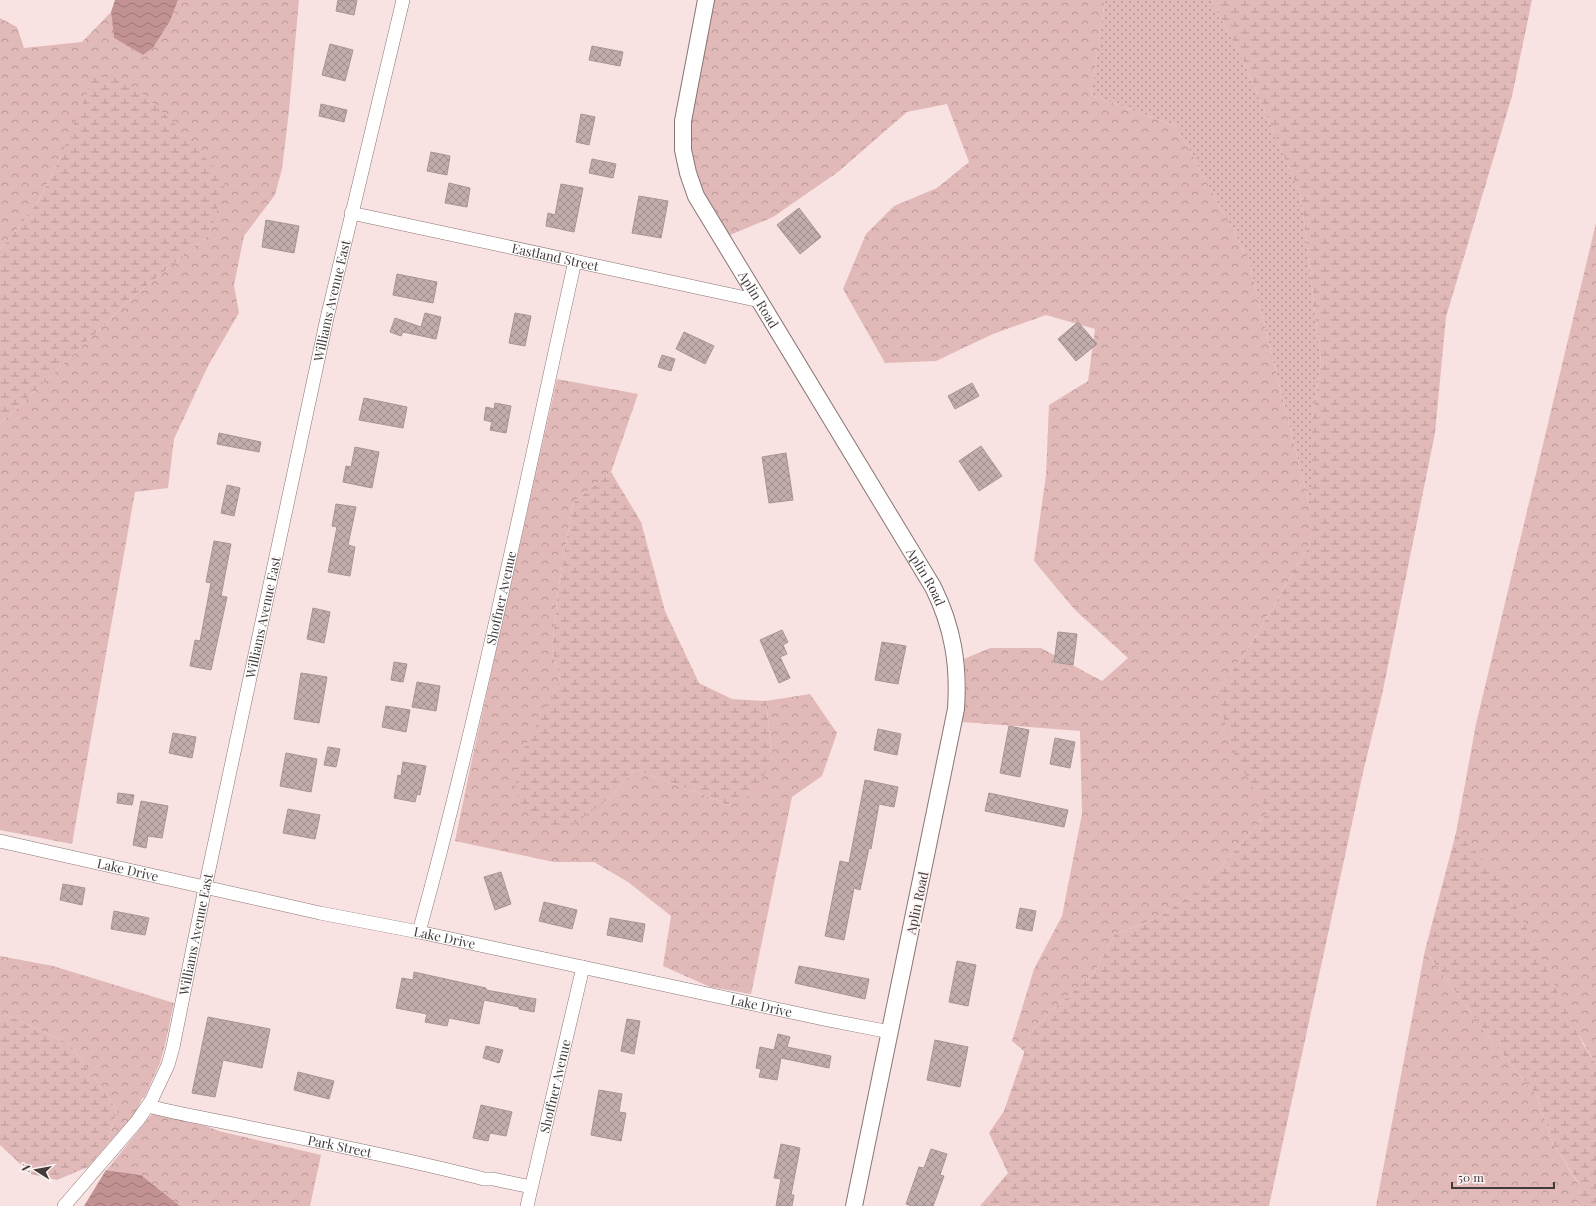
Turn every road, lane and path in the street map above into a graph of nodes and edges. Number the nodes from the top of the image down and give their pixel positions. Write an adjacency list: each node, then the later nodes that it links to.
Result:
1 (403, 0): 3 (street, Williams Avenue East)
2 (706, 0): 5 (street, Aplin Road)
3 (351, 213): 4 (street, Eastland Street); 7 (street, Williams Avenue East)
4 (575, 261): 5 (street, Eastland Street); 8 (street, Shoffner Avenue)
5 (760, 302): 10 (street, Aplin Road)
6 (0, 841): 7 (street, Lake Drive)
7 (206, 888): 8 (street, Lake Drive); 11 (street, Williams Avenue East)
8 (419, 932): 9 (street, Lake Drive)
9 (583, 967): 10 (street, Lake Drive); 12 (street, Shoffner Avenue)
10 (890, 1032): 15 (street, Aplin Road)
11 (148, 1106): 12 (street, Park Street); 13 (street, Williams Avenue East)
12 (532, 1187): 14 (street, Shoffner Avenue)
13 (64, 1206)
14 (527, 1206)
15 (854, 1206)

